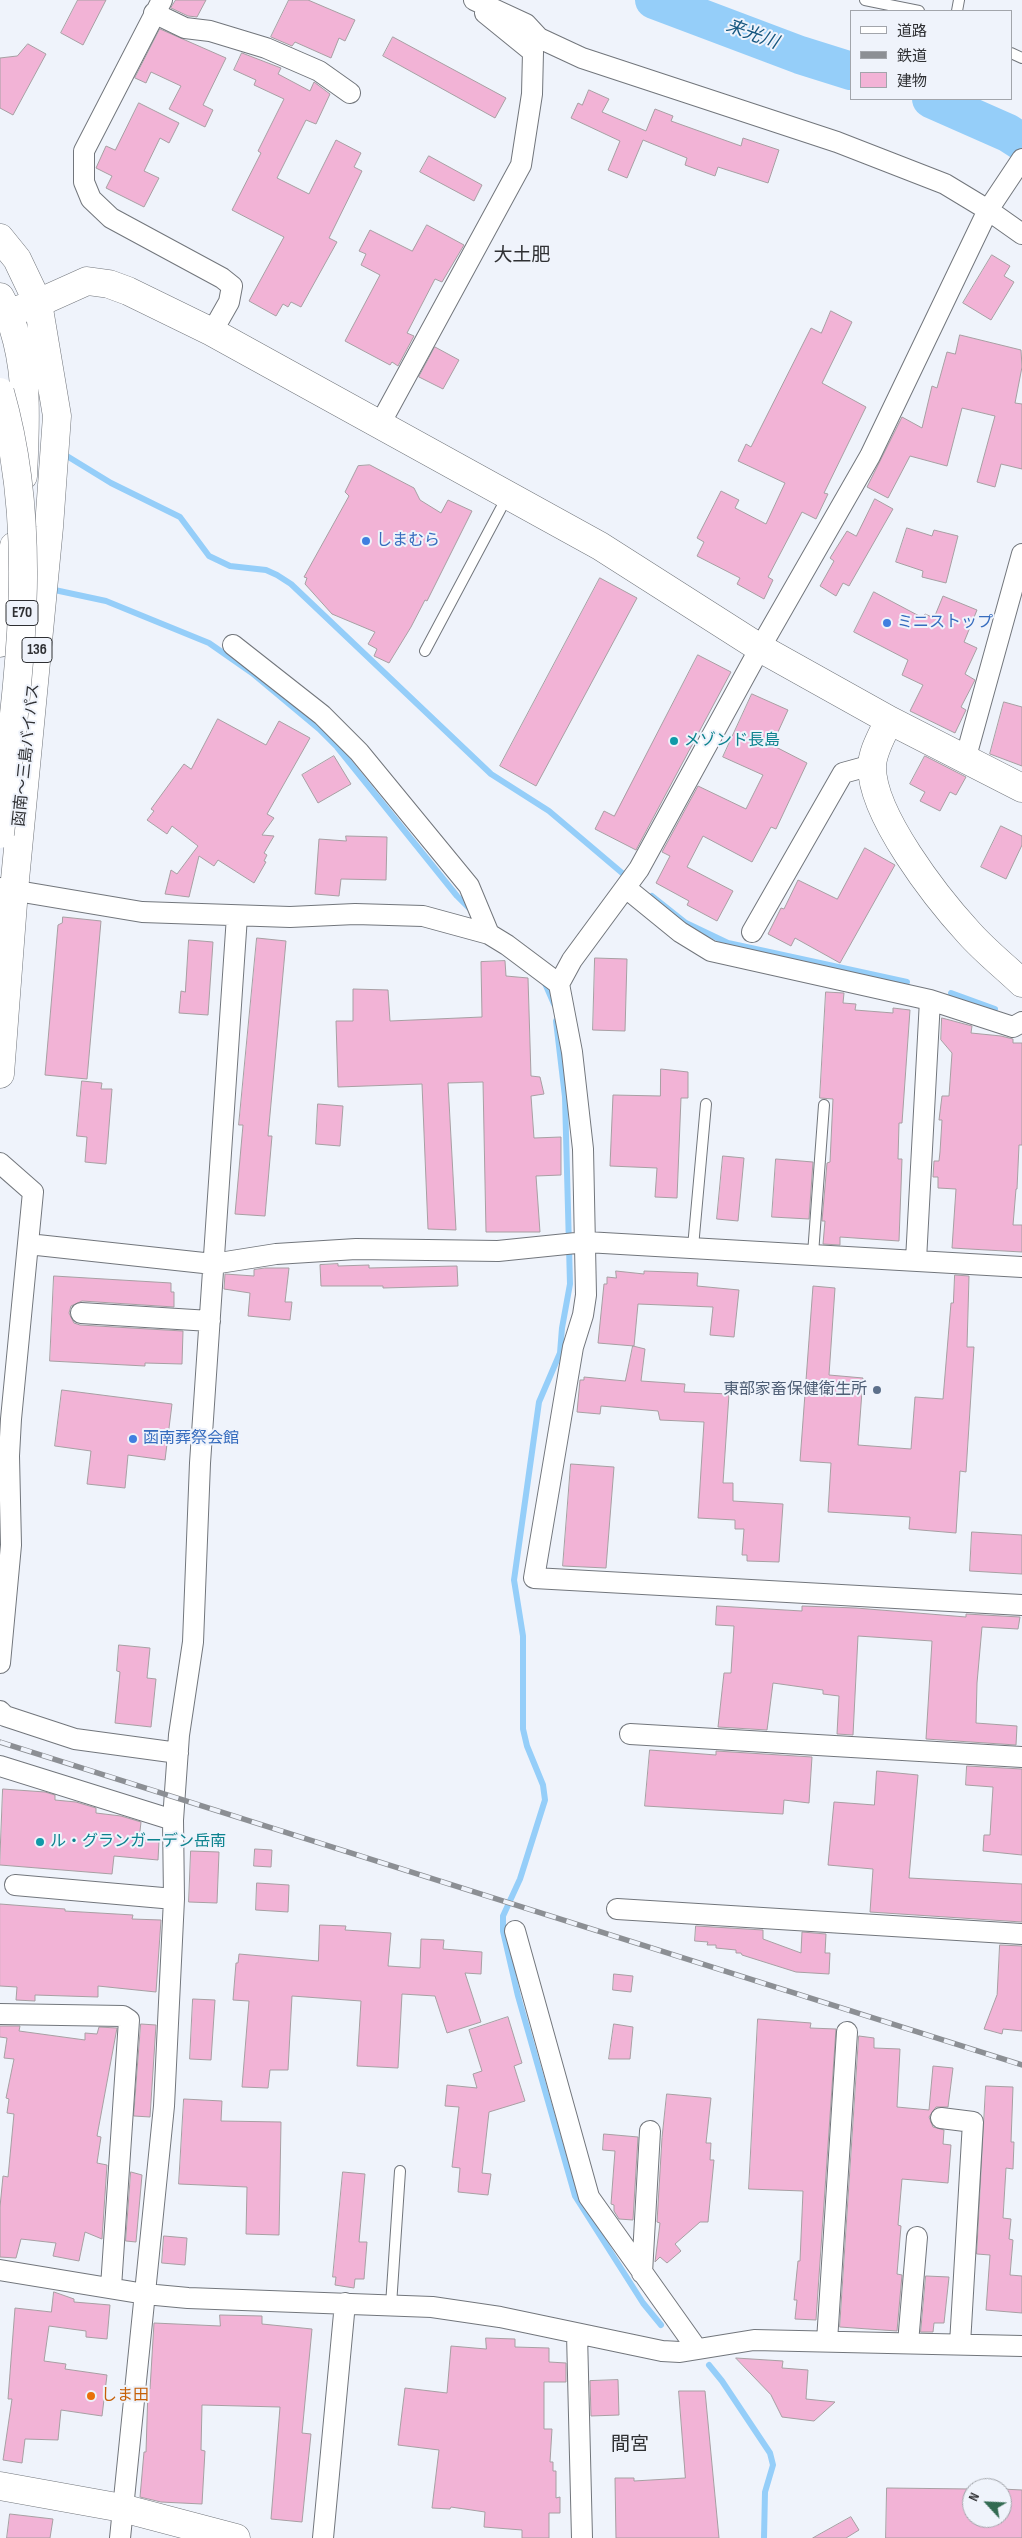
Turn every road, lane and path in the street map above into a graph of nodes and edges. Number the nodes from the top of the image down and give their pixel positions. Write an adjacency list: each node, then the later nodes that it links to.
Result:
1 (470, 0): 16 (street)
2 (474, 0): 9 (street)
3 (865, 0): 4 (lane)
4 (879, 1): 6 (lane)
5 (158, 7): 7 (street); 14 (street)
6 (915, 10)
7 (350, 93)
8 (1022, 159): 9 (street)
9 (988, 210): 10 (street); 21 (street)
10 (1022, 234)
11 (0, 238): 12 (main road, 函南～三島バイパス / 136)
12 (38, 303): 13 (main road); 14 (main road); 29 (main road, 函南～三島バイパス / 136)
13 (5, 305): 19 (main road, 136)
14 (212, 332): 16 (main road)
15 (0, 392): 27 (main road, E70, bridge)
16 (380, 424): 17 (main road)
17 (508, 495): 21 (main road); 22 (lane)
18 (1022, 554): 24 (street)
19 (0, 643)
20 (233, 645): 32 (street)
21 (760, 648): 23 (main road); 28 (street)
22 (426, 651)
23 (889, 720): 24 (main road); 25 (main road)
24 (965, 760): 26 (main road)
25 (872, 765): 31 (street); 33 (main road)
26 (1022, 788)
27 (0, 834)
28 (626, 888): 34 (street); 35 (street)
29 (7, 889): 30 (street); 37 (main road, 函南～三島バイパス / 136)
30 (237, 916): 32 (street); 46 (street)
31 (752, 932)
32 (489, 934): 34 (street)
33 (1022, 983)
34 (559, 984): 41 (street)
35 (930, 1000): 36 (street); 45 (street)
36 (1022, 1022)
37 (0, 1074)
38 (706, 1104): 43 (lane)
39 (824, 1105): 44 (lane)
40 (0, 1163): 42 (street)
41 (586, 1242): 43 (street); 46 (street); 50 (street)
42 (28, 1244): 46 (street); 51 (street)
43 (693, 1247): 44 (street)
44 (813, 1254): 45 (street)
45 (916, 1260): 47 (street)
46 (213, 1264): 49 (street)
47 (1022, 1267)
48 (81, 1313): 49 (street)
49 (210, 1321): 54 (street)
50 (1022, 1605)
51 (0, 1663)
52 (0, 1711): 54 (street)
53 (630, 1734): 55 (street)
54 (178, 1753): 57 (street)
55 (1022, 1757)
56 (0, 1766): 57 (street)
57 (173, 1820): 59 (street)
58 (15, 1885): 59 (street)
59 (174, 1899): 72 (street)
60 (617, 1909): 62 (street)
61 (515, 1931): 70 (street)
62 (1022, 1934)
63 (0, 2014): 71 (street)
64 (847, 2032): 76 (street)
65 (941, 2118): 78 (street)
66 (650, 2131): 70 (street)
67 (400, 2170): 74 (lane)
68 (917, 2237): 77 (street)
69 (0, 2270): 71 (street)
70 (642, 2273): 80 (street)
71 (111, 2287): 72 (street)
72 (145, 2294): 73 (street); 82 (street)
73 (345, 2303): 74 (street); 85 (street)
74 (391, 2305): 75 (street)
75 (577, 2334): 80 (street); 86 (street)
76 (827, 2340): 77 (street); 80 (street)
77 (908, 2343): 78 (street)
78 (960, 2344): 79 (street)
79 (1022, 2346)
80 (697, 2349)
81 (0, 2486): 82 (main road)
82 (122, 2508): 83 (street); 84 (main road)
83 (120, 2538)
84 (236, 2538)
85 (323, 2538)
86 (582, 2538)

